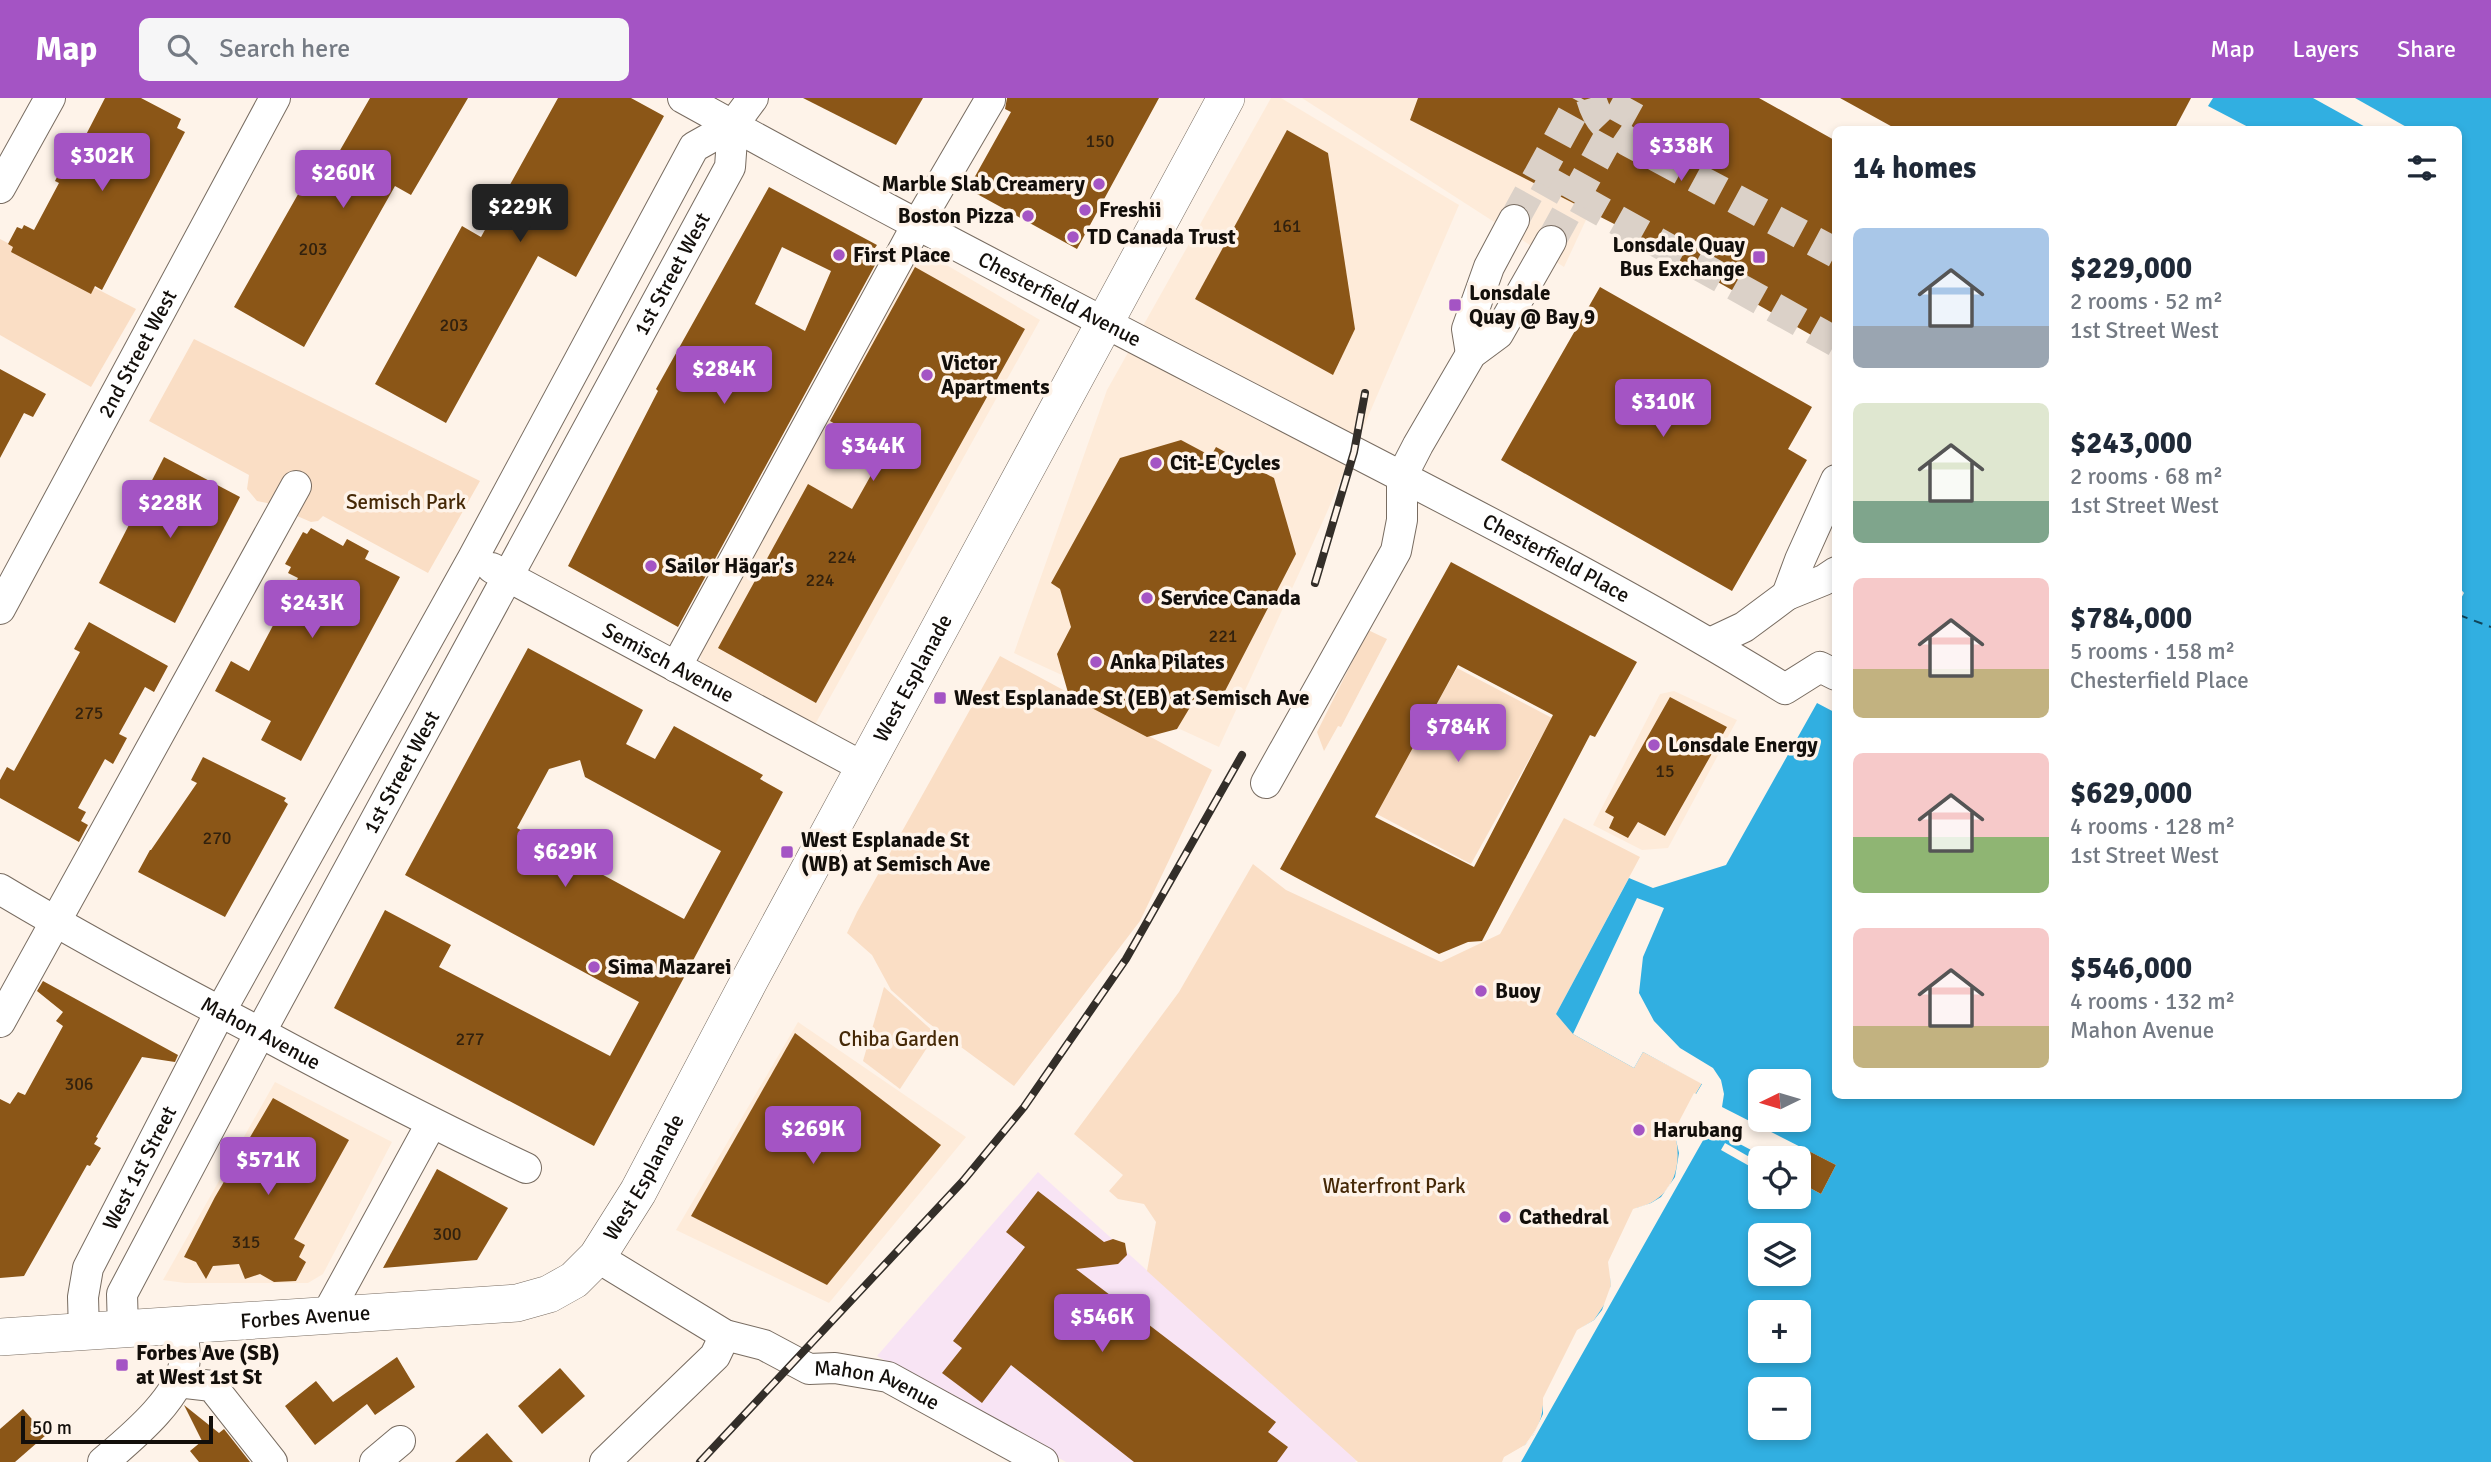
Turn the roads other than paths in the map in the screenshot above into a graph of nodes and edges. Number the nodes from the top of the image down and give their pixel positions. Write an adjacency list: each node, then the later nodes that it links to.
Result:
1 (50, 98): 8 (street)
2 (275, 98): 21 (street, 2nd Street West)
3 (683, 98): 7 (street, Chesterfield Avenue)
4 (753, 98): 7 (street)
5 (1226, 98): 12 (main road, West Esplanade)
6 (990, 100): 10 (street)
7 (733, 125): 10 (street, Chesterfield Avenue); 17 (street, 1st Street West); 19 (street, 1st Street West)
8 (0, 188)
9 (1514, 220): 13 (street)
10 (917, 225): 12 (street, Chesterfield Avenue); 23 (street)
11 (1551, 242): 13 (street)
12 (1103, 323): 14 (street, Chesterfield Avenue); 25 (main road, West Esplanade)
13 (1471, 354): 14 (street)
14 (1402, 476): 22 (street, Chesterfield Place); 26 (street)
15 (296, 486): 28 (street)
16 (1832, 489): 20 (street)
17 (473, 558): 19 (street, Semisch Avenue); 29 (street, 1st Street West)
18 (1832, 575): 20 (street)
19 (508, 577): 23 (street, Semisch Avenue); 31 (street, 1st Street West)
20 (1787, 595): 22 (street)
21 (0, 609)
22 (1710, 643): 24 (street, Chesterfield Place)
23 (676, 667): 25 (street, Semisch Avenue)
24 (1832, 673)
25 (864, 768): 34 (main road, West Esplanade)
26 (1266, 783)
27 (0, 889): 28 (street, Mahon Avenue)
28 (55, 922): 29 (street, Mahon Avenue); 30 (street)
29 (220, 1012): 31 (street, Mahon Avenue); 38 (street, West 1st Street)
30 (0, 1022)
31 (260, 1032): 32 (street, Mahon Avenue); 37 (street, 1st Street West)
32 (431, 1124): 33 (street, Mahon Avenue); 35 (street)
33 (526, 1168)
34 (597, 1256): 35 (main road, Forbes Avenue); 39 (street, Mahon Avenue)
35 (326, 1317): 36 (main road, Forbes Avenue)
36 (182, 1326): 37 (main road, Forbes Avenue); 41 (street)
37 (123, 1330): 38 (main road, Forbes Avenue)
38 (84, 1332): 40 (main road, Forbes Avenue)
39 (725, 1335): 46 (street); 47 (street, Mahon Avenue)
40 (0, 1337)
41 (177, 1382): 43 (street); 44 (street)
42 (400, 1441): 45 (street)
43 (103, 1462)
44 (272, 1462)
45 (375, 1462)
46 (605, 1462)
47 (1043, 1462)

